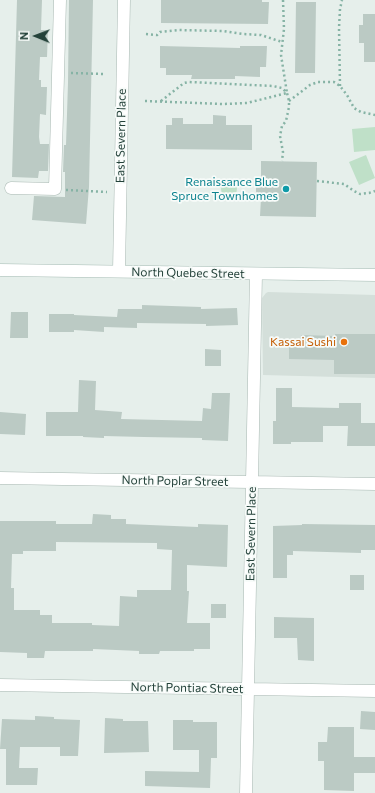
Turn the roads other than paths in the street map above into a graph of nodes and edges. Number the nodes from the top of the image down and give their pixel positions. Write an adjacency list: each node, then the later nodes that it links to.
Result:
1 (60, 0): 3 (street)
2 (124, 0): 5 (street, East Severn Place)
3 (11, 188)
4 (0, 270): 5 (street, North Quebec Street)
5 (119, 271): 6 (street, North Quebec Street)
6 (256, 274): 7 (street, North Quebec Street); 9 (street, East Severn Place)
7 (375, 275)
8 (0, 478): 9 (street, North Poplar Street)
9 (252, 482): 10 (street, North Poplar Street); 12 (street, East Severn Place)
10 (375, 484)
11 (0, 685): 12 (street, North Pontiac Street)
12 (248, 689): 13 (street, North Pontiac Street); 14 (street, East Severn Place)
13 (375, 691)
14 (246, 793)

